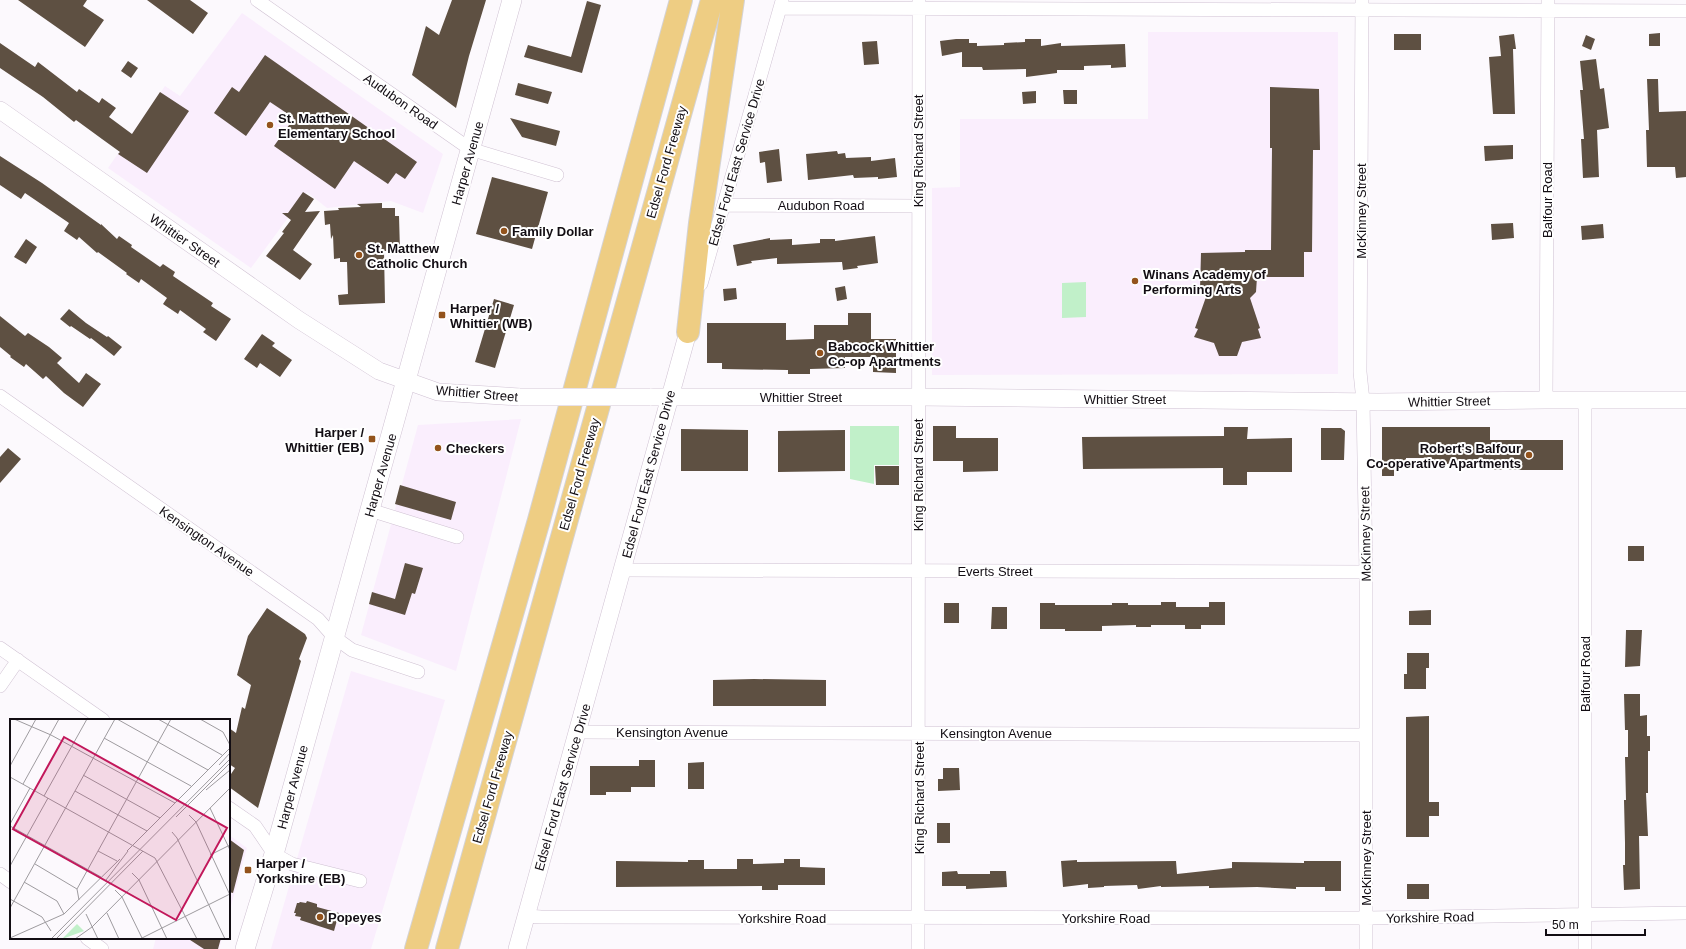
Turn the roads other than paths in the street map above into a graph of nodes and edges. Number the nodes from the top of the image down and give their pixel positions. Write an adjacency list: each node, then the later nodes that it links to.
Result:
1 (257, 0): 12 (street, Audubon Road)
2 (512, 0): 12 (main road, Harper Avenue)
3 (681, 0): 50 (highway, Edsel Ford Freeway)
4 (712, 0): 53 (highway, Edsel Ford Freeway)
5 (733, 0): 16 (highway)
6 (781, 4): 7 (street); 14 (street, Edsel Ford East Service Drive)
7 (919, 4): 8 (street); 15 (street, King Richard Street)
8 (1362, 5): 9 (street); 24 (street, McKinney Street)
9 (1548, 5): 10 (street); 21 (street, Balfour Road)
10 (1686, 11)
11 (0, 110): 17 (street, Whittier Street)
12 (470, 149): 13 (street, Audubon Road); 17 (main road, Harper Avenue)
13 (557, 175)
14 (724, 205): 15 (street, Audubon Road); 16 (street, Edsel Ford East Service Drive)
15 (918, 206): 20 (street, King Richard Street)
16 (688, 332): 19 (street, Edsel Ford East Service Drive)
17 (406, 380): 19 (street, Whittier Street, bridge); 25 (main road, Harper Avenue)
18 (0, 396): 30 (street, Kensington Avenue)
19 (669, 397): 20 (street, Whittier Street); 27 (street, Edsel Ford East Service Drive)
20 (918, 397): 24 (street, Whittier Street); 28 (street, King Richard Street)
21 (1546, 400): 22 (street, Whittier Street); 24 (street, Whittier Street)
22 (1585, 400): 23 (street, Whittier Street); 45 (street, Balfour Road)
23 (1686, 400)
24 (1363, 401): 29 (street, McKinney Street)
25 (370, 510): 26 (street); 30 (main road, Harper Avenue)
26 (457, 537)
27 (623, 570): 28 (street, Everts Street); 36 (street, Edsel Ford East Service Drive)
28 (918, 570): 29 (street, Everts Street); 37 (street, King Richard Street)
29 (1366, 572): 38 (street, McKinney Street)
30 (334, 637): 33 (street, Kensington Avenue); 40 (main road, Harper Avenue)
31 (0, 648): 32 (street)
32 (18, 660): 34 (street); 35 (street)
33 (418, 672)
34 (0, 686)
35 (102, 719)
36 (578, 732): 37 (street, Kensington Avenue); 46 (street, Edsel Ford East Service Drive)
37 (918, 733): 38 (street, Kensington Avenue); 48 (street, King Richard Street)
38 (1366, 735): 47 (street, McKinney Street)
39 (230, 809): 40 (street)
40 (274, 854): 43 (street); 52 (main road, Harper Avenue)
41 (0, 874): 42 (street)
42 (10, 881)
43 (360, 881)
44 (1686, 913): 45 (street, Yorkshire Road)
45 (1585, 914): 47 (street, Yorkshire Road); 57 (street, Balfour Road)
46 (526, 916): 48 (street, Yorkshire Road); 54 (street, Edsel Ford East Service Drive)
47 (1366, 918): 48 (street, Yorkshire Road); 56 (street, McKinney Street)
48 (918, 919): 55 (street, King Richard Street)
49 (88, 939): 51 (street)
50 (417, 946)
51 (102, 949)
52 (245, 949)
53 (447, 949)
54 (517, 949)
55 (918, 949)
56 (1366, 949)
57 (1585, 949)

